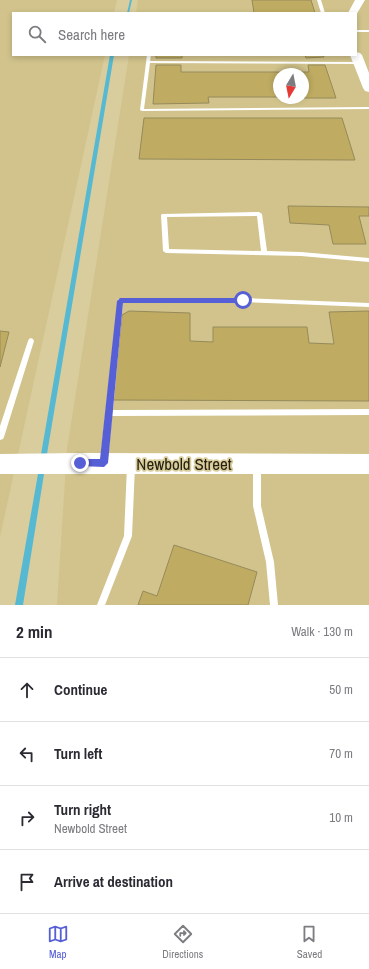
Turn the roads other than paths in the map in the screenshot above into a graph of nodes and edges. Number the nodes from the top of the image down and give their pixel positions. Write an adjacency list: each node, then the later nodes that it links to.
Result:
1 (319, 0): 3 (lane)
2 (360, 0): 4 (street)
3 (323, 12)
4 (354, 12)
5 (357, 31): 6 (lane)
6 (369, 31)
7 (149, 56): 9 (lane)
8 (358, 59): 9 (lane); 10 (street)
9 (148, 62): 11 (lane)
10 (369, 88)
11 (369, 108)
12 (264, 253): 12 (lane); 13 (lane)
13 (369, 260)
14 (369, 305): 17 (lane)
15 (31, 341): 18 (lane)
16 (369, 412): 17 (lane)
17 (109, 413): 20 (lane)
18 (1, 429): 19 (lane)
19 (0, 437)
20 (104, 463): 21 (street, Newbold Street); 23 (street, Newbold Street)
21 (131, 463): 22 (street, Newbold Street); 25 (lane)
22 (257, 463): 24 (street, Newbold Street); 26 (lane)
23 (0, 464)
24 (369, 464)
25 (101, 605)
26 (274, 605)

